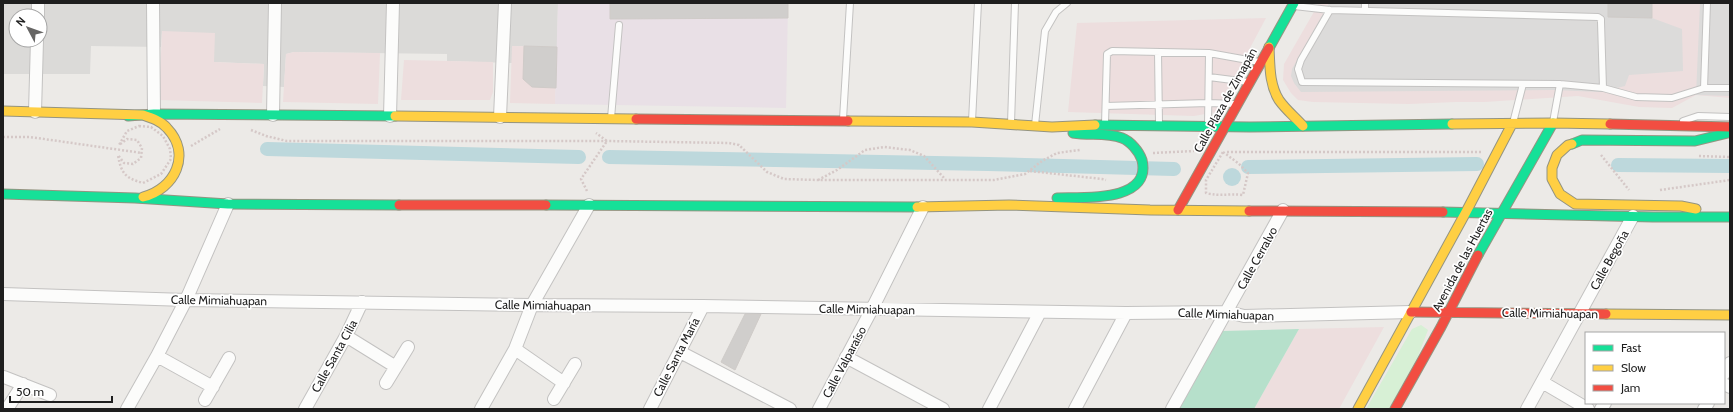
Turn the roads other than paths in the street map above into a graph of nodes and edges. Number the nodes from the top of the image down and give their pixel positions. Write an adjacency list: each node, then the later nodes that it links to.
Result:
1 (153, 3): 33 (street)
2 (275, 3): 34 (street)
3 (393, 3): 36 (street)
4 (505, 3): 37 (street)
5 (850, 3): 40 (lane)
6 (978, 3): 41 (lane)
7 (1015, 3): 42 (lane)
8 (1067, 3): 48 (lane)
9 (1365, 3): 13 (lane)
10 (1707, 3): 25 (lane)
11 (1293, 4): 12 (lane); 15 (main road, Calle Plaza de Zimapán)
12 (1330, 10): 13 (lane); 22 (lane)
13 (1365, 11): 24 (lane)
14 (619, 25): 39 (lane)
15 (1269, 47): 19 (main road, Calle Plaza de Zimapán); 50 (main road)
16 (37, 48): 32 (street)
17 (1158, 52): 18 (lane); 28 (lane); 30 (lane)
18 (1209, 53): 19 (lane); 20 (lane)
19 (1260, 62): 21 (main road, Calle Plaza de Zimapán)
20 (1209, 77): 21 (lane); 27 (lane)
21 (1249, 82): 29 (main road, Calle Plaza de Zimapán)
22 (1522, 84): 23 (lane); 46 (lane)
23 (1560, 84): 24 (lane); 43 (lane)
24 (1603, 88): 25 (lane)
25 (1704, 88): 26 (lane)
26 (1730, 88)
27 (1208, 103): 28 (lane); 29 (lane); 47 (lane)
28 (1159, 104): 30 (lane); 45 (lane)
29 (1237, 104): 49 (main road, Calle Plaza de Zimapán)
30 (1106, 106): 44 (lane)
31 (3, 111): 32 (main road)
32 (35, 112): 35 (main road)
33 (154, 114): 34 (main road); 35 (main road)
34 (273, 115): 36 (main road)
35 (128, 116): 56 (main road)
36 (390, 116): 37 (main road)
37 (500, 117): 39 (main road)
38 (1730, 117): 51 (lane)
39 (611, 118): 40 (main road)
40 (843, 121): 41 (main road)
41 (972, 122): 42 (main road)
42 (1011, 123): 48 (main road)
43 (1552, 123): 46 (main road); 51 (main road); 64 (main road, Avenida de las Huertas)
44 (1105, 124): 45 (main road); 52 (main road)
45 (1159, 124): 47 (main road)
46 (1512, 124): 50 (main road); 63 (main road, Avenida de las Huertas)
47 (1208, 125): 49 (main road)
48 (1036, 126): 52 (main road)
49 (1224, 126): 50 (main road); 61 (main road, Calle Plaza de Zimapán)
50 (1303, 126)
51 (1669, 126): 53 (main road)
52 (1052, 127): 59 (main road)
53 (1730, 127)
54 (1730, 132): 66 (main road)
55 (3, 194): 56 (main road)
56 (135, 198): 57 (main road)
57 (228, 204): 58 (main road); 68 (street)
58 (592, 205): 60 (main road); 70 (street)
59 (1008, 205): 60 (main road); 61 (main road)
60 (923, 207): 72 (street, Calle Valparaíso)
61 (1178, 210): 62 (main road)
62 (1283, 210): 63 (main road); 74 (street, Calle Cerralvo)
63 (1466, 212): 64 (main road); 75 (main road, Avenida de las Huertas)
64 (1500, 213): 65 (main road); 76 (main road, Avenida de las Huertas)
65 (1633, 216): 66 (main road); 78 (street, Calle Begoña)
66 (1730, 217)
67 (3, 294): 68 (street, Calle Mimiahuapan)
68 (186, 300): 69 (street, Calle Mimiahuapan); 84 (street)
69 (362, 302): 70 (street, Calle Mimiahuapan); 80 (street, Calle Santa Cilia)
70 (532, 305): 71 (street, Calle Mimiahuapan); 82 (street)
71 (703, 306): 72 (street, Calle Mimiahuapan); 83 (street, Calle Santa María)
72 (872, 310): 73 (street, Calle Mimiahuapan); 85 (street, Calle Valparaíso)
73 (1040, 312): 77 (street, Calle Mimiahuapan); 108 (street)
74 (1228, 312): 75 (street, Calle Mimiahuapan); 77 (street, Calle Mimiahuapan); 110 (street, Calle Cerralvo)
75 (1411, 312): 76 (main road, Calle Mimiahuapan); 111 (main road, Avenida de las Huertas)
76 (1449, 312): 78 (main road, Calle Mimiahuapan); 112 (main road, Avenida de las Huertas)
77 (1126, 313): 109 (street)
78 (1580, 313): 79 (main road, Calle Mimiahuapan); 92 (street, Calle Begoña)
79 (1730, 315)
80 (346, 336): 89 (street); 100 (street, Calle Santa Cilia)
81 (408, 347): 89 (street)
82 (514, 349): 94 (street); 103 (street)
83 (680, 352): 104 (street, Calle Santa María); 105 (street)
84 (157, 356): 96 (street); 102 (street)
85 (846, 357): 106 (street, Calle Valparaíso); 107 (street)
86 (229, 358): 96 (street)
87 (1730, 363): 90 (street)
88 (575, 364): 94 (street)
89 (396, 367): 93 (street)
90 (1725, 372)
91 (4, 377): 95 (street)
92 (1542, 382): 113 (street, Calle Begoña); 114 (street)
93 (386, 383)
94 (564, 383): 98 (street)
95 (23, 384): 97 (street); 101 (street)
96 (212, 387): 99 (street)
97 (50, 395)
98 (554, 399)
99 (205, 400)
100 (306, 408)
101 (7, 409)
102 (127, 409)
103 (481, 409)
104 (650, 409)
105 (790, 409)
106 (819, 409)
107 (943, 409)
108 (989, 409)
109 (1075, 409)
110 (1172, 409)
111 (1358, 409)
112 (1395, 409)
113 (1527, 409)
114 (1588, 409)

